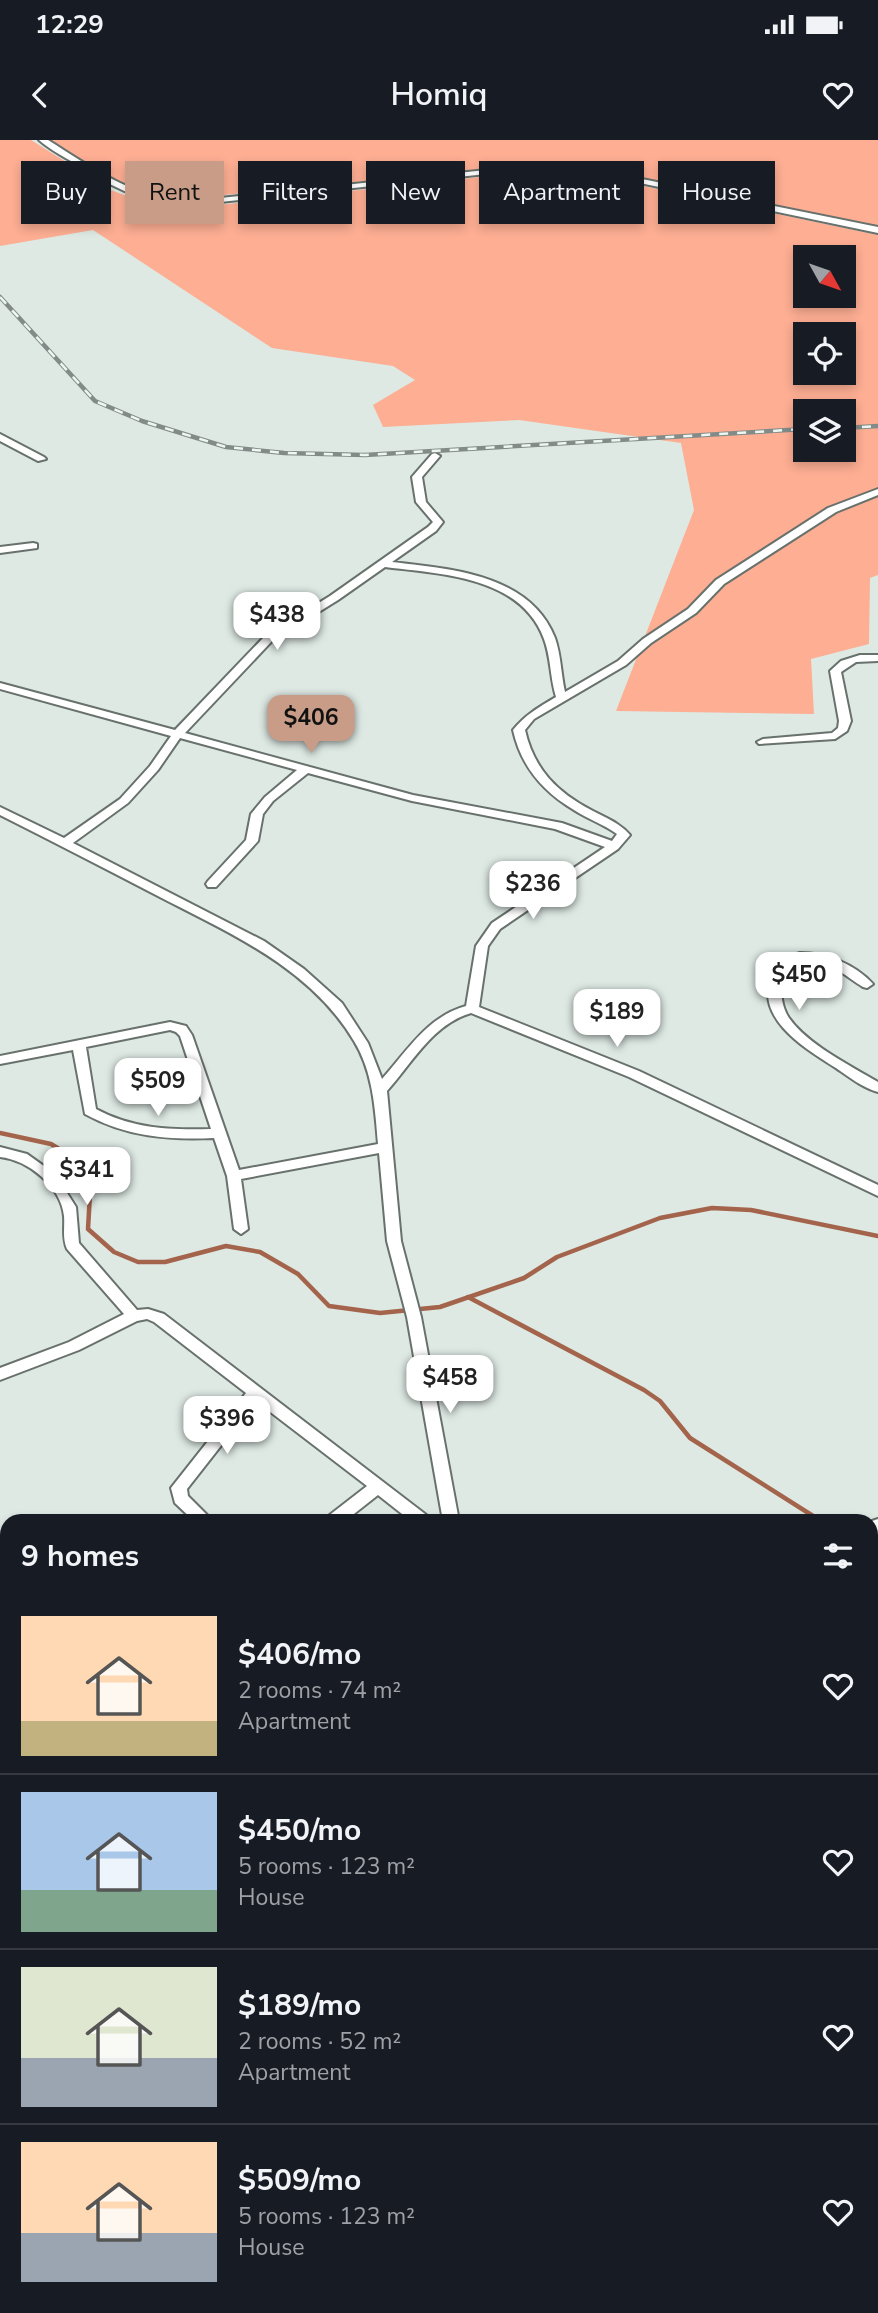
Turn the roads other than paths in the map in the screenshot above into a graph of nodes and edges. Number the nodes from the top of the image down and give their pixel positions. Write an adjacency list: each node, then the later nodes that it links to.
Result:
1 (43, 140): 2 (street)
2 (878, 230)
3 (0, 438): 5 (street)
4 (435, 456): 9 (street)
5 (41, 459)
6 (878, 492): 12 (street)
7 (33, 546): 8 (street)
8 (0, 550)
9 (384, 564): 12 (street); 13 (street)
10 (878, 657): 14 (street)
11 (0, 686): 13 (street)
12 (562, 700): 18 (street)
13 (176, 736): 15 (street); 17 (street)
14 (763, 742)
15 (305, 770): 18 (street); 19 (street)
16 (0, 810): 17 (street)
17 (65, 843): 25 (street)
18 (614, 846): 21 (street)
19 (212, 884)
20 (867, 984): 24 (street)
21 (472, 1009): 25 (street); 30 (street)
22 (79, 1044): 23 (street); 26 (street); 26 (street)
23 (0, 1059)
24 (878, 1088)
25 (380, 1090): 27 (street)
26 (220, 1133): 29 (street)
27 (385, 1147): 29 (street); 39 (street)
28 (0, 1152): 32 (street)
29 (234, 1176): 31 (street)
30 (878, 1191)
31 (241, 1229)
32 (134, 1316): 33 (street); 34 (street)
33 (0, 1374)
34 (256, 1391): 35 (street); 36 (street)
35 (377, 1488): 37 (street); 38 (street)
36 (197, 1514)
37 (342, 1514)
38 (413, 1514)
39 (450, 1514)

